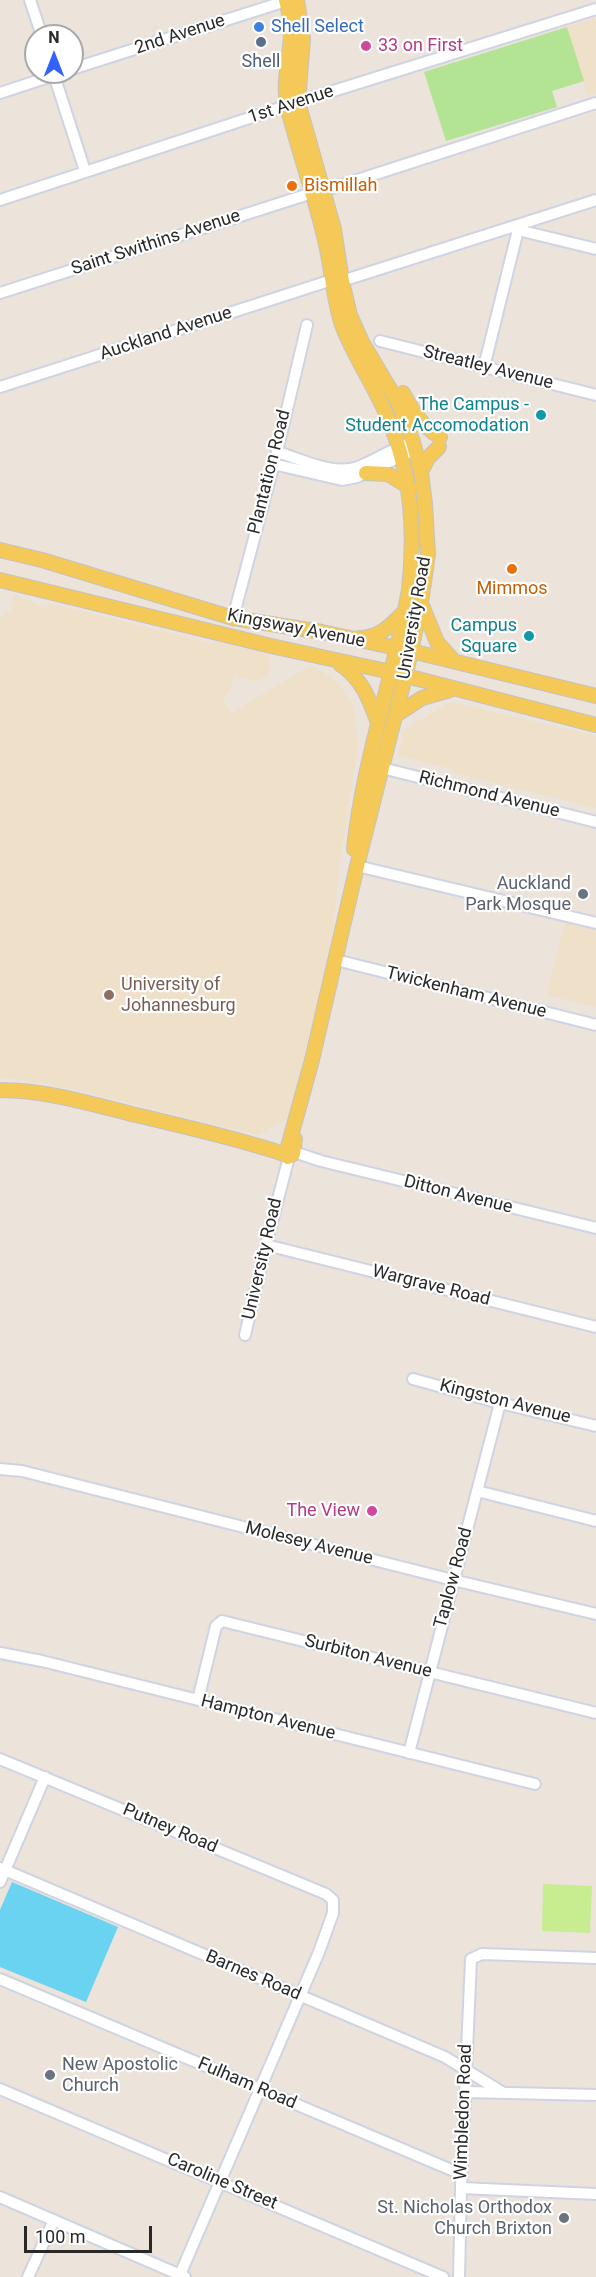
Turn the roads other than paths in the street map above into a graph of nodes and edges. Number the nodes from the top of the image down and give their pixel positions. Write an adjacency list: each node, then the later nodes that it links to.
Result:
1 (30, 0): 5 (street)
2 (287, 0): 6 (street, 2nd Avenue); 10 (main road)
3 (297, 0): 10 (main road)
4 (596, 7): 10 (street, 1st Avenue)
5 (38, 24)
6 (84, 65)
7 (26, 84): 9 (street)
8 (60, 84): 12 (street)
9 (0, 93)
10 (293, 104): 12 (street, 1st Avenue); 13 (main road, University Road)
11 (596, 104): 13 (street, Saint Swithins Avenue)
12 (85, 171): 14 (street, 1st Avenue)
13 (317, 192): 18 (main road, University Road); 19 (street, Saint Swithins Avenue)
14 (0, 200)
15 (596, 200): 16 (street, Auckland Avenue)
16 (515, 228): 17 (street); 18 (street, Auckland Avenue); 22 (street)
17 (596, 249)
18 (337, 280): 23 (main road, University Road); 24 (street, Auckland Avenue); 26 (main road, University Road)
19 (0, 293)
20 (307, 326): 27 (street, Plantation Road)
21 (380, 341): 22 (street, Streatley Avenue)
22 (484, 367): 25 (street, Streatley Avenue)
23 (383, 377): 26 (main road, University Road); 29 (main road)
24 (0, 387)
25 (596, 395)
26 (408, 449): 27 (street); 29 (main road, University Road); 30 (street); 31 (main road, University Road)
27 (277, 452): 28 (street, Plantation Road)
28 (273, 464): 30 (street); 36 (street, Plantation Road)
29 (421, 472): 34 (main road, University Road)
30 (366, 473): 31 (main road)
31 (409, 487): 35 (main road, University Road)
32 (0, 550): 36 (main road, Kingsway Avenue)
33 (0, 580): 40 (main road, Kingsway Avenue)
34 (422, 603): 39 (main road, University Road); 41 (main road)
35 (406, 610): 37 (main road); 38 (main road, University Road)
36 (233, 618): 37 (main road, Kingsway Avenue)
37 (351, 638): 38 (main road, Kingsway Avenue)
38 (396, 649): 39 (main road, Kingsway Avenue); 42 (main road, University Road)
39 (411, 651): 41 (main road, Kingsway Avenue); 43 (main road, University Road)
40 (334, 660): 42 (main road, Kingsway Avenue); 47 (main road)
41 (454, 661): 45 (main road, Kingsway Avenue)
42 (391, 672): 43 (main road, Kingsway Avenue); 47 (main road, University Road)
43 (405, 676): 44 (main road, Kingsway Avenue); 46 (main road, University Road)
44 (452, 689): 46 (main road); 48 (main road, Kingsway Avenue)
45 (596, 696)
46 (396, 715): 49 (main road, University Road)
47 (378, 723): 52 (main road, University Road)
48 (596, 725)
49 (382, 768): 50 (street, Richmond Avenue); 51 (main road, University Road)
50 (596, 822)
51 (357, 866): 52 (main road, University Road); 53 (street)
52 (350, 898): 54 (main road, University Road)
53 (596, 923)
54 (336, 960): 55 (street, Twickenham Avenue); 57 (main road, University Road)
55 (596, 1025)
56 (0, 1090): 57 (main road, Ditton Avenue)
57 (289, 1153): 58 (street, Ditton Avenue); 59 (street, University Road)
58 (596, 1228)
59 (266, 1245): 60 (street, Wargrave Road); 61 (street, University Road)
60 (596, 1327)
61 (245, 1335)
62 (413, 1379): 63 (street, Kingston Avenue)
63 (500, 1403): 64 (street, Kingston Avenue); 66 (street, Taplow Road)
64 (596, 1425)
65 (0, 1469): 68 (street, Molesey Avenue)
66 (477, 1491): 67 (street); 68 (street, Taplow Road)
67 (596, 1521)
68 (453, 1580): 69 (street, Molesey Avenue); 71 (street, Taplow Road)
69 (596, 1614)
70 (0, 1653): 72 (street, Hampton Avenue)
71 (430, 1672): 72 (street, Surbiton Avenue); 73 (street, Surbiton Avenue); 74 (street, Taplow Road)
72 (198, 1700): 74 (street, Hampton Avenue)
73 (596, 1713)
74 (409, 1753): 77 (street, Hampton Avenue)
75 (0, 1759): 76 (street, Putney Road)
76 (45, 1777): 78 (street); 82 (street, Putney Road)
77 (535, 1784)
78 (2, 1870): 79 (street); 82 (street, Barnes Road)
79 (0, 1882)
80 (596, 1958): 83 (street, Wimbledon Road)
81 (0, 1979): 85 (street, Fulham Road)
82 (299, 1995): 83 (street, Barnes Road); 85 (street)
83 (466, 2068): 86 (street, Wimbledon Road); 87 (street, Barnes Road)
84 (0, 2089): 90 (street, Caroline Street)
85 (258, 2089): 89 (street, Fulham Road); 90 (street)
86 (466, 2092): 87 (street); 89 (street, Wimbledon Road)
87 (502, 2092): 88 (street)
88 (596, 2095)
89 (462, 2174): 91 (street, Wimbledon Road)
90 (220, 2181): 95 (street); 97 (street, Caroline Street)
91 (461, 2188): 92 (street); 98 (street, Wimbledon Road)
92 (596, 2194)
93 (0, 2197): 94 (street)
94 (54, 2220): 95 (street); 96 (street)
95 (181, 2276)
96 (28, 2277)
97 (443, 2277)
98 (459, 2277)

